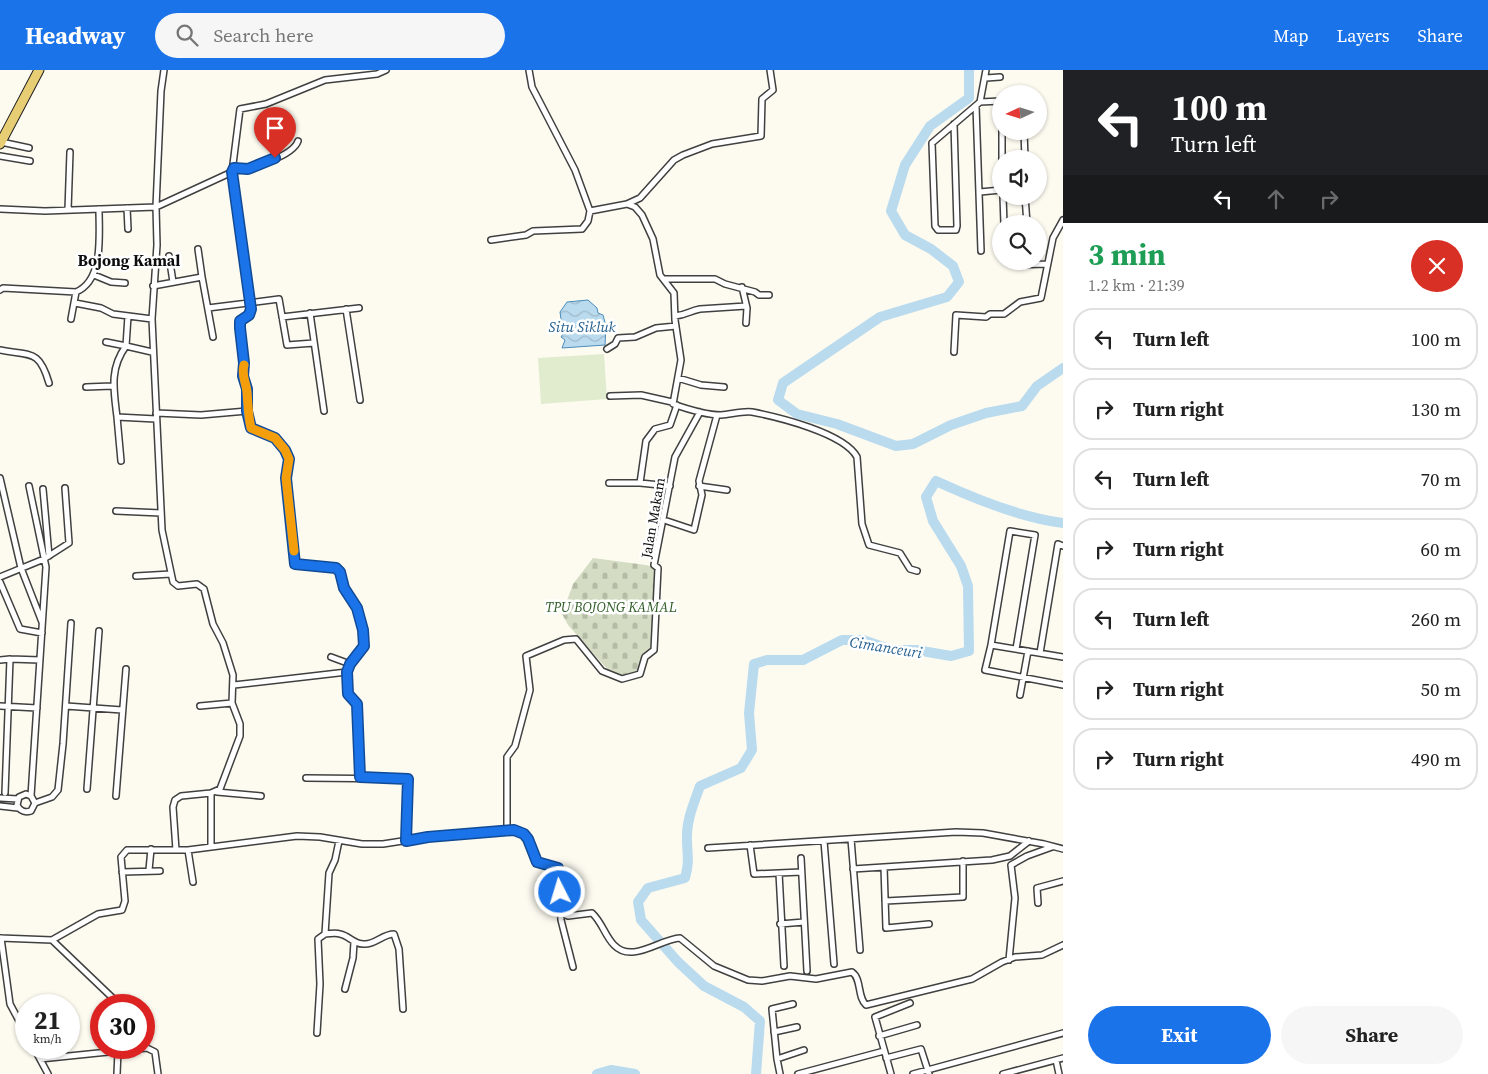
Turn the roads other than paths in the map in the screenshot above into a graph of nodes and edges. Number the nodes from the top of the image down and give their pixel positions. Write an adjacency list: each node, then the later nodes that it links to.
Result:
1 (39, 70): 13 (main road)
2 (164, 70): 22 (street)
3 (386, 70): 18 (street)
4 (529, 70): 27 (street)
5 (770, 70): 21 (street)
6 (986, 70): 8 (street)
7 (1000, 77): 8 (street)
8 (986, 78): 10 (street)
9 (992, 102): 10 (street)
10 (978, 104): 11 (street); 20 (street)
11 (954, 124): 11 (street)
12 (298, 141): 18 (street)
13 (1, 143): 14 (street)
14 (29, 148)
15 (70, 152): 26 (street)
16 (0, 156): 17 (street)
17 (30, 161)
18 (233, 170): 22 (street); 46 (street)
19 (992, 191): 20 (street)
20 (980, 192): 32 (street)
21 (627, 204): 27 (street); 38 (street)
22 (156, 206): 23 (street); 41 (street)
23 (127, 208): 25 (street); 29 (street)
24 (0, 209): 26 (street)
25 (99, 209): 26 (street); 36 (street)
26 (68, 210)
27 (590, 211): 30 (street)
28 (1063, 220): 34 (street)
29 (128, 229)
30 (491, 240)
31 (198, 249): 37 (street)
32 (981, 252)
33 (169, 256): 39 (street)
34 (1047, 260)
35 (1045, 270): 67 (street)
36 (94, 276): 40 (street); 44 (street)
37 (202, 277): 39 (street); 49 (street)
38 (664, 279): 42 (street); 54 (street)
39 (173, 282): 41 (street)
40 (125, 283)
41 (153, 286): 57 (street)
42 (742, 287): 45 (street); 48 (street)
43 (0, 290): 44 (street)
44 (76, 292): 47 (street)
45 (769, 295)
46 (250, 302): 49 (street); 55 (street); 76 (street)
47 (75, 303): 53 (street); 56 (street)
48 (746, 306): 54 (street); 58 (street)
49 (208, 308): 60 (street)
50 (359, 308): 51 (street)
51 (346, 309): 52 (street); 74 (street)
52 (310, 314): 55 (street); 62 (street)
53 (128, 316): 57 (street); 63 (street)
54 (674, 316): 59 (street)
55 (282, 317): 62 (street)
56 (71, 319)
57 (152, 319): 66 (street)
58 (746, 323)
59 (676, 326): 64 (street); 68 (street)
60 (213, 337)
61 (106, 342): 63 (street)
62 (314, 343): 77 (street)
63 (126, 346): 66 (street); 70 (street)
64 (607, 349)
65 (0, 350): 69 (street)
66 (152, 352): 80 (street)
67 (954, 352)
68 (678, 378): 72 (street); 75 (street)
69 (49, 383)
70 (112, 386): 71 (street); 81 (street)
71 (86, 387)
72 (724, 387)
73 (610, 396): 75 (street)
74 (360, 400)
75 (674, 404): 78 (street); 85 (street)
76 (247, 411): 80 (street); 116 (street)
77 (324, 411)
78 (700, 412): 79 (street); 87 (street, Jalan Makam)
79 (717, 415): 88 (street); 98 (street)
80 (156, 416): 81 (street); 93 (street)
81 (118, 417): 82 (street)
82 (121, 460)
83 (0, 478): 97 (street)
84 (608, 483): 85 (street)
85 (640, 484): 87 (street)
86 (30, 486): 96 (street)
87 (670, 486): 144 (street, Jalan Makam)
88 (698, 486): 91 (street); 94 (street)
89 (64, 488): 96 (street)
90 (42, 489): 96 (street)
91 (727, 490)
92 (116, 511): 93 (street)
93 (161, 513): 99 (street)
94 (667, 521)
95 (1063, 546): 110 (street)
96 (47, 557): 97 (street); 103 (street)
97 (21, 568): 101 (street); 103 (street)
98 (917, 571)
99 (171, 574): 100 (street); 120 (street)
100 (136, 576)
101 (0, 577)
102 (0, 582): 106 (street)
103 (42, 624): 106 (street)
104 (71, 624): 126 (street)
105 (99, 631): 129 (street)
106 (42, 633): 115 (street)
107 (991, 645): 108 (street); 108 (street); 119 (street)
108 (1016, 649): 109 (street)
109 (1028, 651): 110 (street); 119 (street)
110 (1040, 654): 112 (street)
111 (331, 657): 116 (street)
112 (1063, 658)
113 (10, 659): 114 (street); 115 (street); 125 (street)
114 (0, 660)
115 (40, 660): 128 (street)
116 (350, 664): 118 (street)
117 (126, 669): 130 (street)
118 (347, 672): 120 (street); 131 (street)
119 (1023, 678): 121 (street); 122 (street)
120 (234, 685): 123 (street)
121 (1063, 685)
122 (1020, 695)
123 (232, 702): 127 (street); 134 (street)
124 (0, 706): 125 (street)
125 (8, 706): 128 (street); 135 (street)
126 (66, 706): 129 (street); 141 (street)
127 (200, 706)
128 (37, 708): 136 (street)
129 (95, 708): 130 (street); 133 (street)
130 (122, 710): 137 (street)
131 (360, 777): 132 (street); 147 (street)
132 (306, 778)
133 (88, 789)
134 (214, 792): 138 (street); 152 (street); 156 (street)
135 (5, 793)
136 (31, 796): 140 (street); 141 (street)
137 (116, 796)
138 (261, 796)
139 (0, 798): 140 (street)
140 (18, 799): 143 (street)
141 (35, 804): 143 (street)
142 (0, 806): 143 (street)
143 (18, 808)
144 (507, 830): 147 (street); 171 (street)
145 (851, 839): 148 (street); 149 (street); 161 (street)
146 (339, 841): 147 (street); 152 (street); 175 (street)
147 (406, 841)
148 (824, 841): 150 (street); 182 (street)
149 (1029, 841): 151 (street); 159 (street)
150 (750, 845): 153 (street); 166 (street)
151 (1052, 846): 155 (street); 181 (street)
152 (210, 847): 157 (street)
153 (708, 848)
154 (151, 849): 156 (street); 162 (street); 164 (street)
155 (1063, 849)
156 (176, 850): 157 (street)
157 (188, 850): 168 (street)
158 (801, 858): 165 (street)
159 (963, 861): 160 (street); 169 (street)
160 (884, 867): 161 (street); 169 (street)
161 (854, 869): 180 (street)
162 (149, 870): 163 (street); 164 (street)
163 (160, 871)
164 (122, 872): 177 (street)
165 (801, 872): 166 (street); 172 (street)
166 (779, 873): 173 (street)
167 (1063, 881): 170 (street)
168 (193, 882)
169 (885, 901): 174 (street)
170 (1038, 903)
171 (562, 914): 181 (street); 184 (street)
172 (804, 922): 173 (street); 185 (street)
173 (780, 924): 183 (street)
174 (929, 924)
175 (325, 934): 178 (street); 195 (street)
176 (0, 938): 177 (street); 191 (street)
177 (52, 940): 187 (street)
178 (354, 942): 186 (street); 190 (street)
179 (1063, 945): 181 (street)
180 (860, 950)
181 (1009, 960)
182 (834, 964)
183 (784, 966)
184 (573, 967)
185 (807, 971)
186 (345, 989)
187 (108, 994)
188 (910, 1003): 197 (street)
189 (793, 1004): 194 (street)
190 (403, 1009)
191 (15, 1013)
192 (917, 1025): 197 (street)
193 (797, 1027): 194 (street)
194 (774, 1032): 205 (street)
195 (317, 1033)
196 (1063, 1033): 208 (street)
197 (879, 1036): 199 (street)
198 (804, 1050): 205 (street)
199 (884, 1051): 201 (street); 213 (street)
200 (155, 1054): 211 (street)
201 (886, 1058): 208 (street); 214 (street)
202 (1063, 1058): 206 (street)
203 (40, 1059): 209 (street)
204 (118, 1059): 210 (street)
205 (777, 1059): 212 (street)
206 (1056, 1060): 207 (street); 218 (street)
207 (1034, 1066): 216 (street); 217 (street)
208 (928, 1072): 215 (street)
209 (48, 1074)
210 (117, 1074)
211 (158, 1074)
212 (780, 1074)
213 (798, 1074)
214 (890, 1074)
215 (913, 1074)
216 (1004, 1074)
217 (1036, 1074)
218 (1060, 1074)

